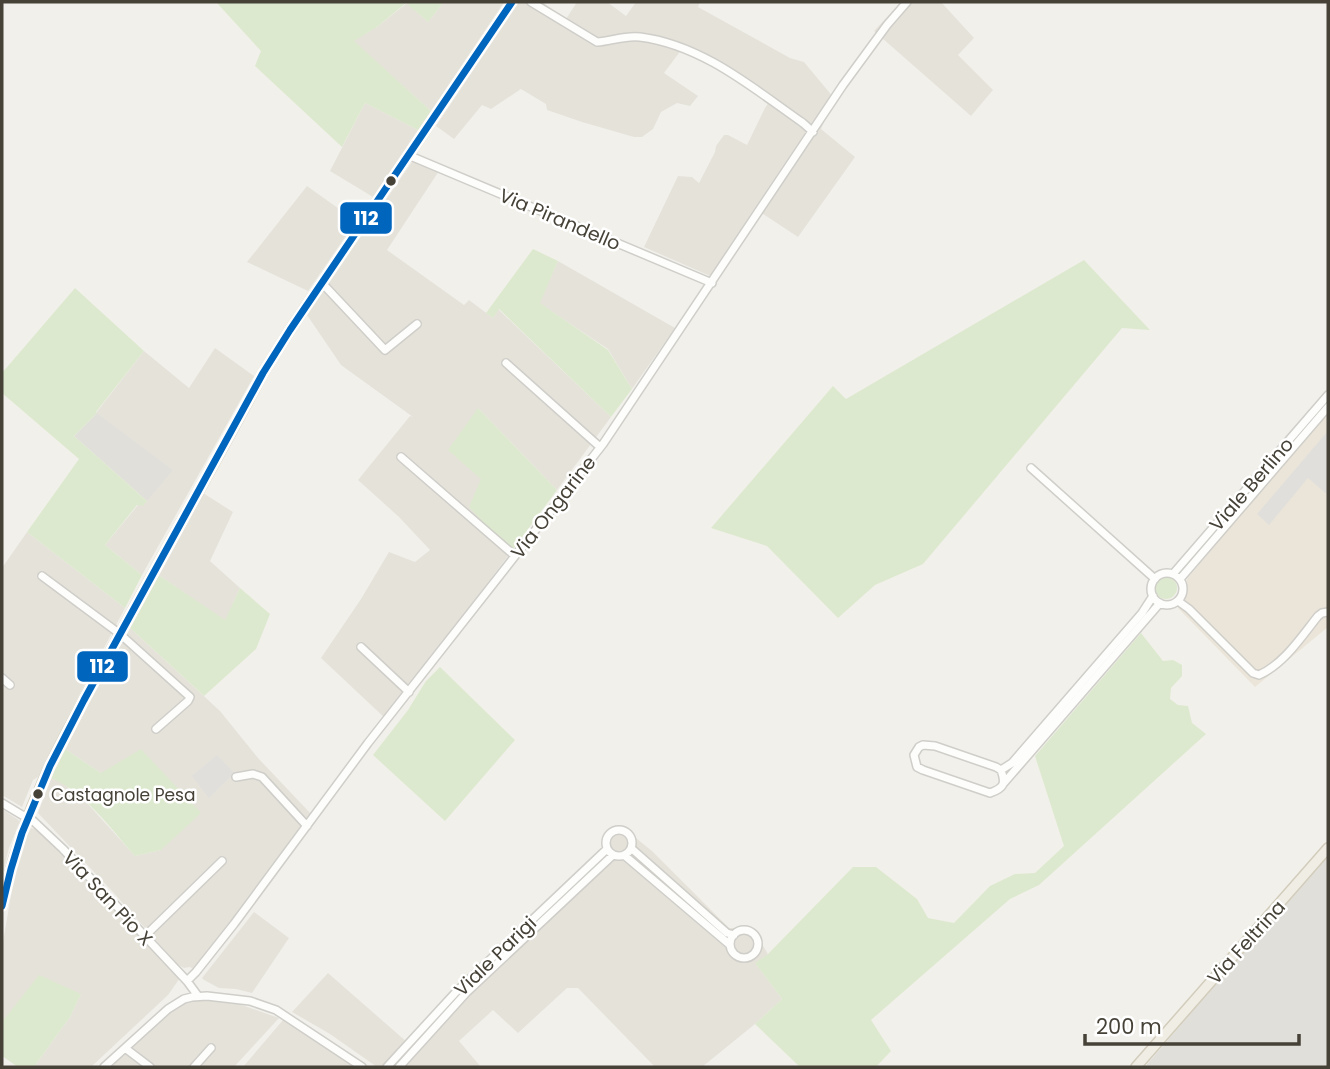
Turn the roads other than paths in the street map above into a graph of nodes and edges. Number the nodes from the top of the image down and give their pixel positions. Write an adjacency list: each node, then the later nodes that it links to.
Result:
1 (512, 2): 5 (main road)
2 (531, 2): 4 (street)
3 (907, 2): 4 (street, Via Ongarine)
4 (813, 132): 7 (street, Via Ongarine)
5 (409, 154): 6 (main road); 7 (street, Via Pirandello)
6 (322, 283): 8 (street); 23 (main road)
7 (712, 283): 12 (street, Via Ongarine)
8 (416, 324)
9 (506, 363): 12 (street)
10 (1328, 395): 17 (street, Viale Berlino)
11 (1328, 407): 17 (street, Viale Berlino)
12 (600, 447): 15 (street, Via Ongarine)
13 (401, 457): 15 (street)
14 (1031, 468): 18 (street)
15 (515, 556): 27 (street, Via Ongarine)
16 (42, 576): 23 (street)
17 (1177, 576): 18 (street); 20 (street)
18 (1155, 579): 19 (street)
19 (1153, 596): 21 (street); 29 (street)
20 (1178, 601): 21 (street); 22 (street)
21 (1160, 603): 31 (street)
22 (1328, 612)
23 (120, 634): 28 (street); 33 (main road)
24 (361, 648): 27 (street)
25 (2, 678): 26 (street)
26 (10, 685)
27 (409, 692): 34 (street, Via Ongarine)
28 (156, 729)
29 (1001, 770): 31 (street); 31 (street)
30 (236, 777): 34 (street)
31 (1003, 784)
32 (2, 803): 33 (street, Via San Pio X)
33 (28, 816): 40 (main road); 42 (street, Via San Pio X)
34 (307, 826): 44 (street, Via Ongarine)
35 (631, 848): 37 (street, Viale Parigi); 38 (street); 41 (street)
36 (1328, 848): 54 (main road, Via Feltrina)
37 (610, 852): 38 (street); 52 (street, Viale Parigi); 53 (street, Viale Parigi)
38 (624, 855): 43 (street)
39 (222, 861): 42 (street)
40 (2, 906)
41 (734, 934): 43 (street); 43 (street)
42 (145, 936): 44 (street, Via San Pio X)
43 (730, 945)
44 (187, 981): 45 (street)
45 (198, 996): 46 (street); 51 (street)
46 (125, 1048): 48 (street); 49 (street)
47 (211, 1048): 50 (street)
48 (104, 1067)
49 (150, 1067)
50 (194, 1067)
51 (362, 1067)
52 (387, 1067)
53 (399, 1067)
54 (1136, 1067)

